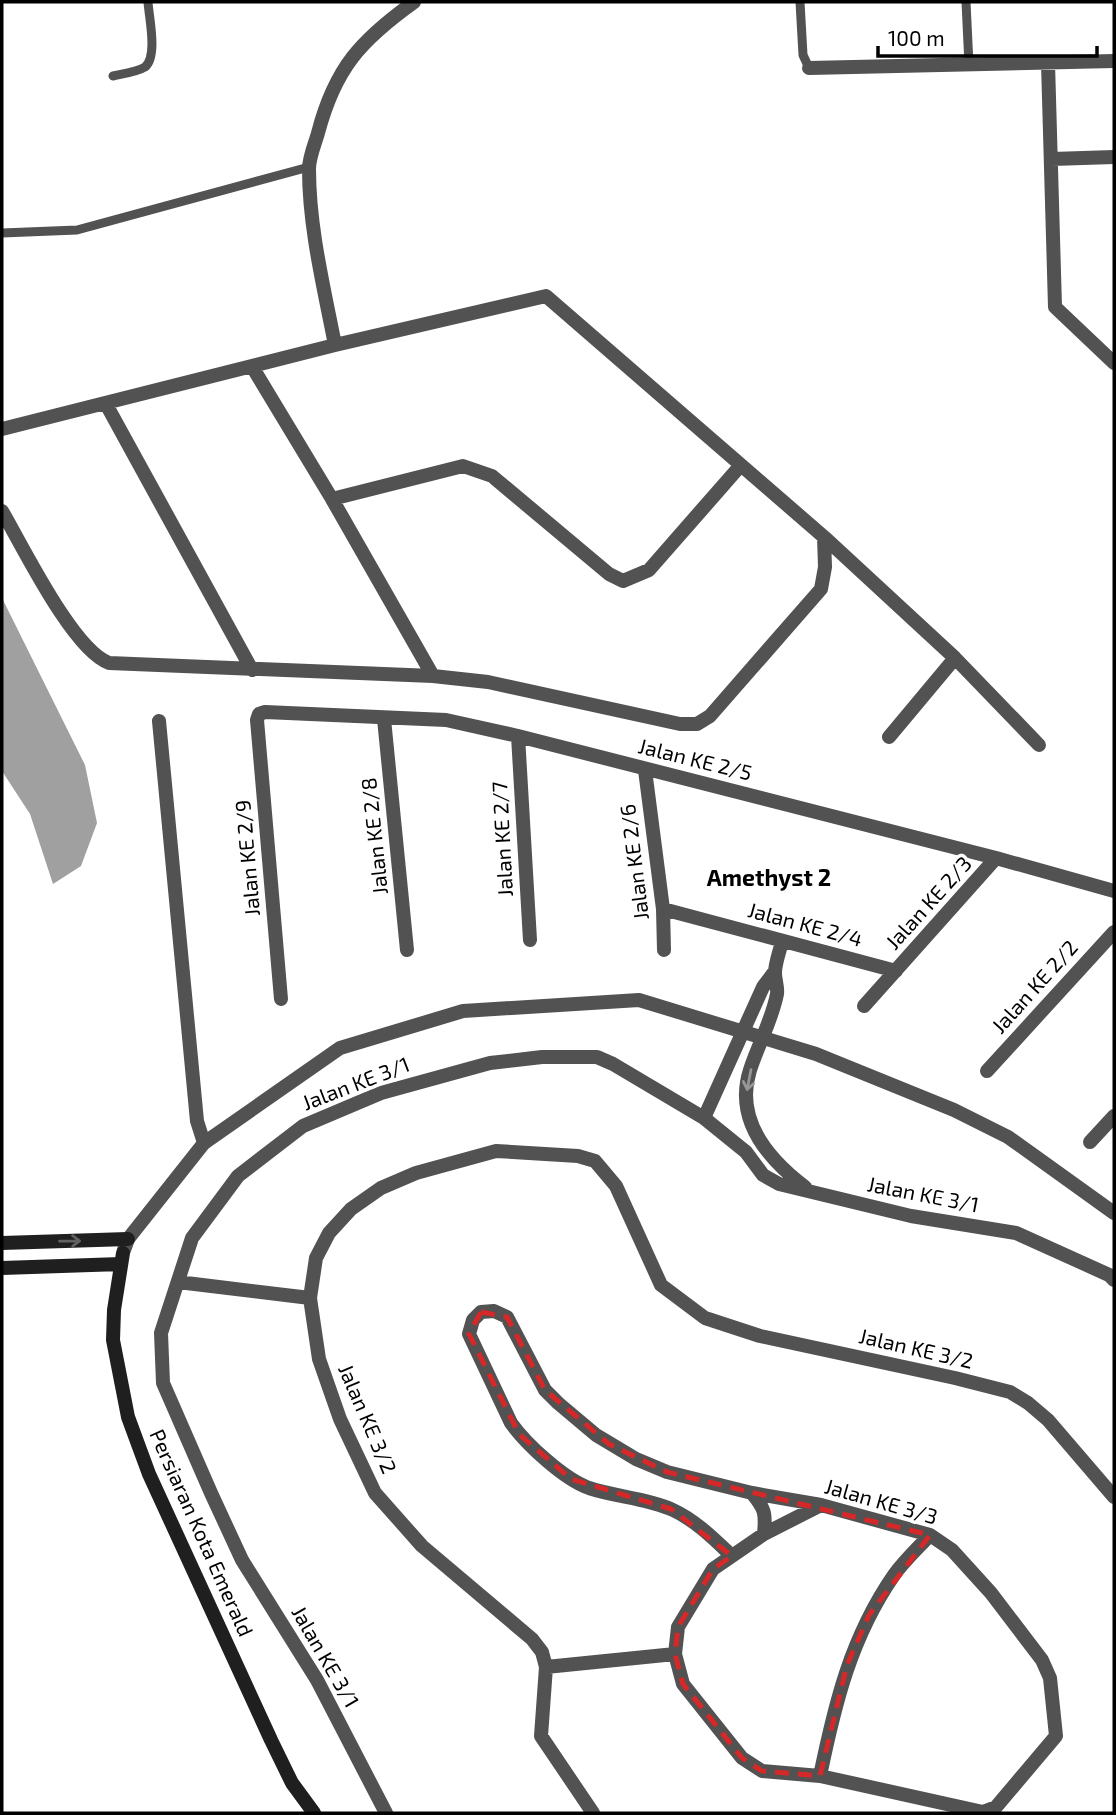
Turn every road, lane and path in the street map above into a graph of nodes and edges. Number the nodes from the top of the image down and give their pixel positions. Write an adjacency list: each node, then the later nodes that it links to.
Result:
1 (148, 2): 9 (lane)
2 (414, 2): 12 (street)
3 (800, 2): 8 (lane)
4 (966, 2): 7 (lane)
5 (1114, 61): 6 (street)
6 (1048, 63): 7 (street); 11 (street)
7 (970, 65): 8 (street)
8 (809, 68)
9 (113, 76)
10 (1114, 157): 11 (street)
11 (1052, 159): 15 (street)
12 (309, 167): 13 (lane); 14 (street)
13 (2, 233)
14 (335, 345): 16 (street); 19 (street)
15 (1114, 363)
16 (253, 368): 17 (street); 20 (street)
17 (106, 404): 18 (street); 24 (street)
18 (2, 429)
19 (741, 465): 20 (street); 22 (street)
20 (332, 499): 25 (street)
21 (2, 510): 24 (street)
22 (824, 537): 23 (street); 25 (street)
23 (955, 658): 30 (street); 31 (street)
24 (252, 670): 25 (street)
25 (433, 676)
26 (259, 714): 27 (street, Jalan KE 2/5); 43 (street, Jalan KE 2/9)
27 (384, 719): 29 (street, Jalan KE 2/5); 39 (street, Jalan KE 2/8)
28 (159, 721): 51 (street)
29 (518, 736): 32 (street, Jalan KE 2/5); 37 (street, Jalan KE 2/7)
30 (889, 737)
31 (1039, 745)
32 (645, 770): 33 (street, Jalan KE 2/5); 35 (street, Jalan KE 2/6)
33 (996, 858): 34 (street, Jalan KE 2/5); 42 (street, Jalan KE 2/3)
34 (1114, 891)
35 (663, 909): 38 (street, Jalan KE 2/4); 40 (street, Jalan KE 2/6)
36 (1114, 932): 47 (street, Jalan KE 2/2)
37 (530, 940)
38 (782, 941): 41 (street); 42 (street, Jalan KE 2/4)
39 (407, 950)
40 (664, 950)
41 (775, 971): 45 (street); 46 (street)
42 (896, 971): 44 (street, Jalan KE 2/3)
43 (281, 999)
44 (864, 1006)
45 (744, 1032): 46 (street); 49 (street); 51 (street)
46 (762, 1038): 52 (street, one-way to 52); 53 (street)
47 (988, 1071)
48 (1114, 1116): 50 (street)
49 (704, 1118): 52 (street, Jalan KE 3/1); 58 (street, Jalan KE 3/1)
50 (1090, 1142)
51 (204, 1143): 55 (street)
52 (812, 1192): 57 (street, Jalan KE 3/1)
53 (1114, 1213)
54 (7, 1243): 55 (main road, one-way to 55)
55 (124, 1252): 56 (main road); 69 (main road, Persiaran Kota Emerald)
56 (5, 1267)
57 (1114, 1280)
58 (178, 1282): 59 (street); 70 (street, Jalan KE 3/1)
59 (310, 1298): 61 (street, Jalan KE 3/2); 67 (street, Jalan KE 3/2)
60 (752, 1493): 62 (street, Jalan KE 3/3); 63 (street); 65 (street, Jalan KE 3/3)
61 (1114, 1497)
62 (821, 1505): 63 (street); 64 (street, Jalan KE 3/3)
63 (764, 1534): 65 (street)
64 (930, 1535): 68 (street); 68 (street, Jalan KE 3/3)
65 (732, 1556): 66 (street, Jalan KE 3/3)
66 (675, 1654): 67 (street); 68 (street, Jalan KE 3/3)
67 (546, 1667): 71 (street)
68 (820, 1776)
69 (314, 1813)
70 (386, 1813)
71 (593, 1813)

